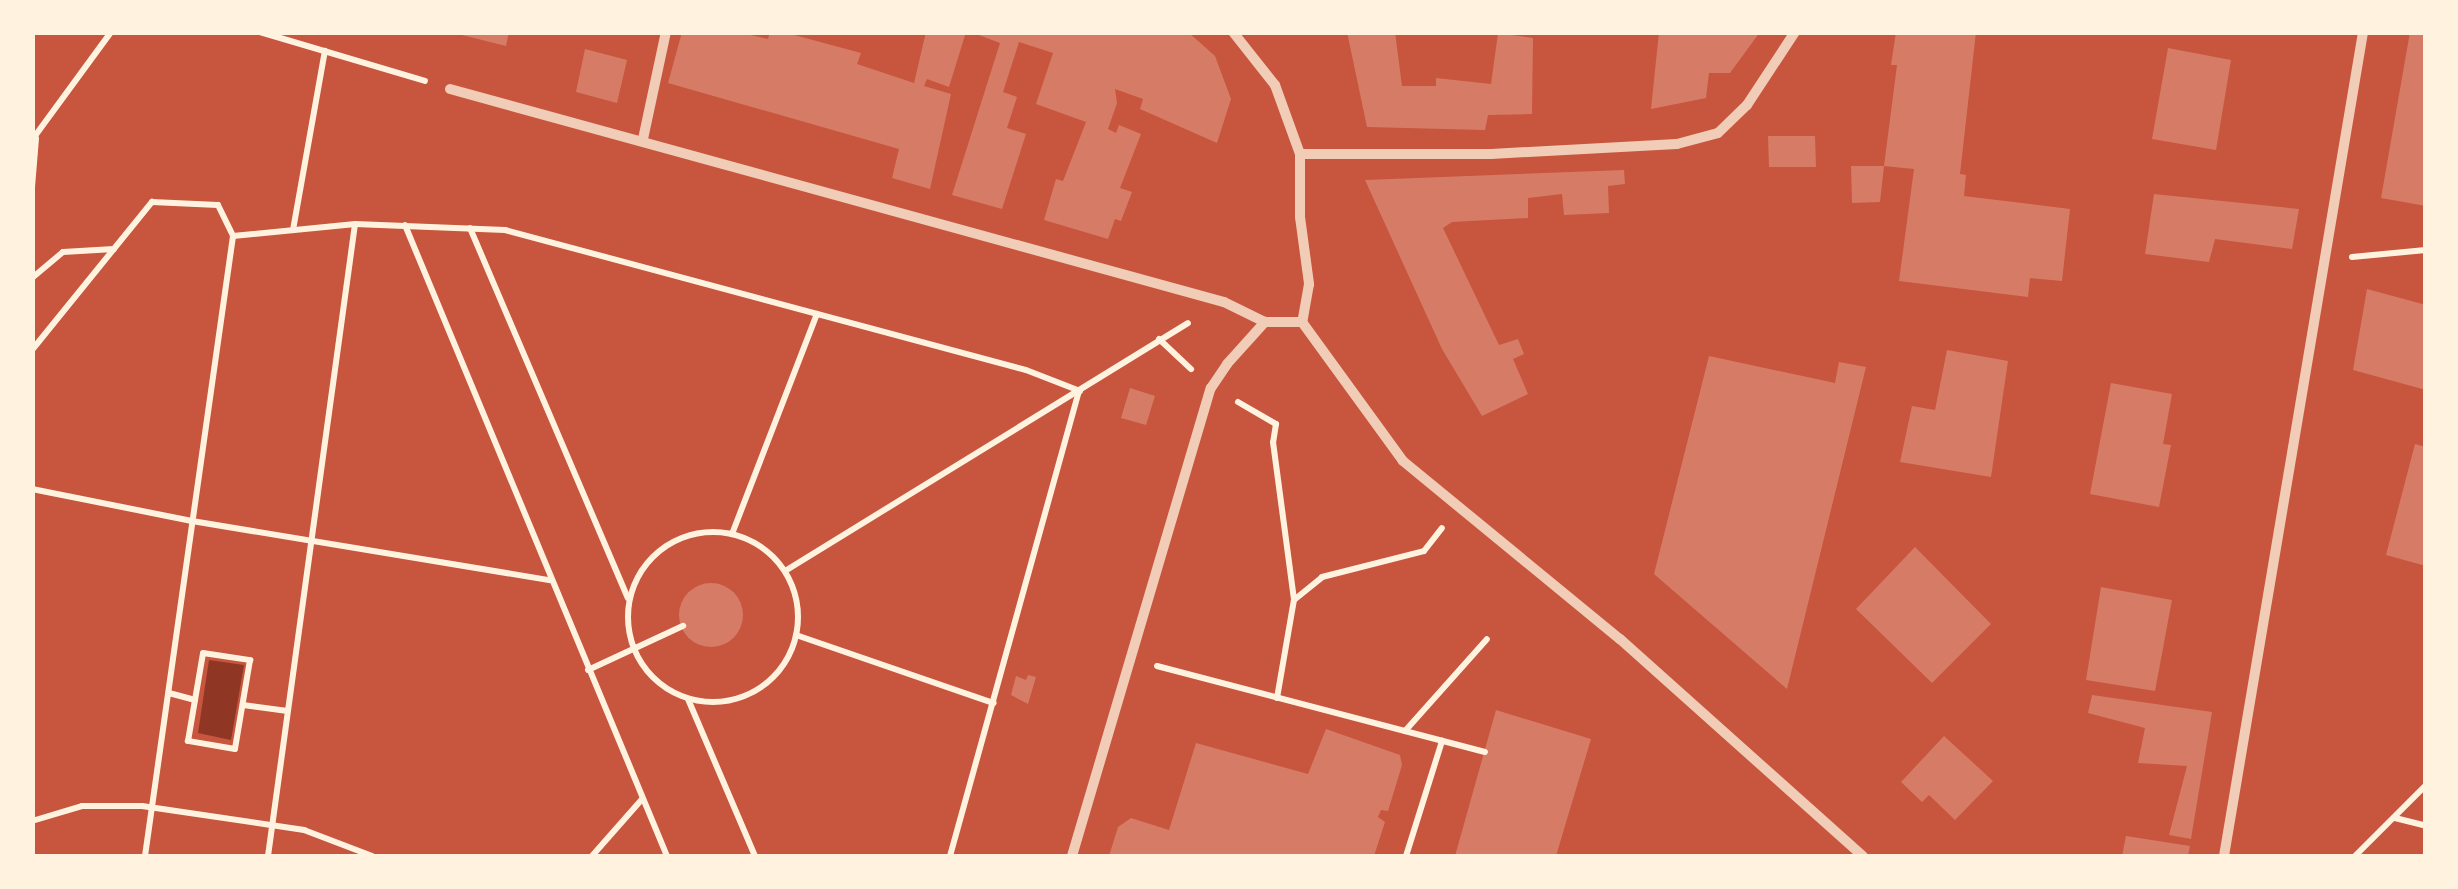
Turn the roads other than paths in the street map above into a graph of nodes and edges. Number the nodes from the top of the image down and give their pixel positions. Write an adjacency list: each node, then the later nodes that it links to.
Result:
1 (666, 32): 6 (street)
2 (1234, 32): 7 (street)
3 (1795, 32): 7 (street)
4 (2363, 32): 12 (street)
5 (450, 88): 6 (street)
6 (643, 139): 8 (street)
7 (1300, 154): 9 (street)
8 (1265, 322): 9 (street); 10 (street)
9 (1302, 322): 11 (street)
10 (1072, 856)
11 (1862, 856)
12 (2224, 856)

